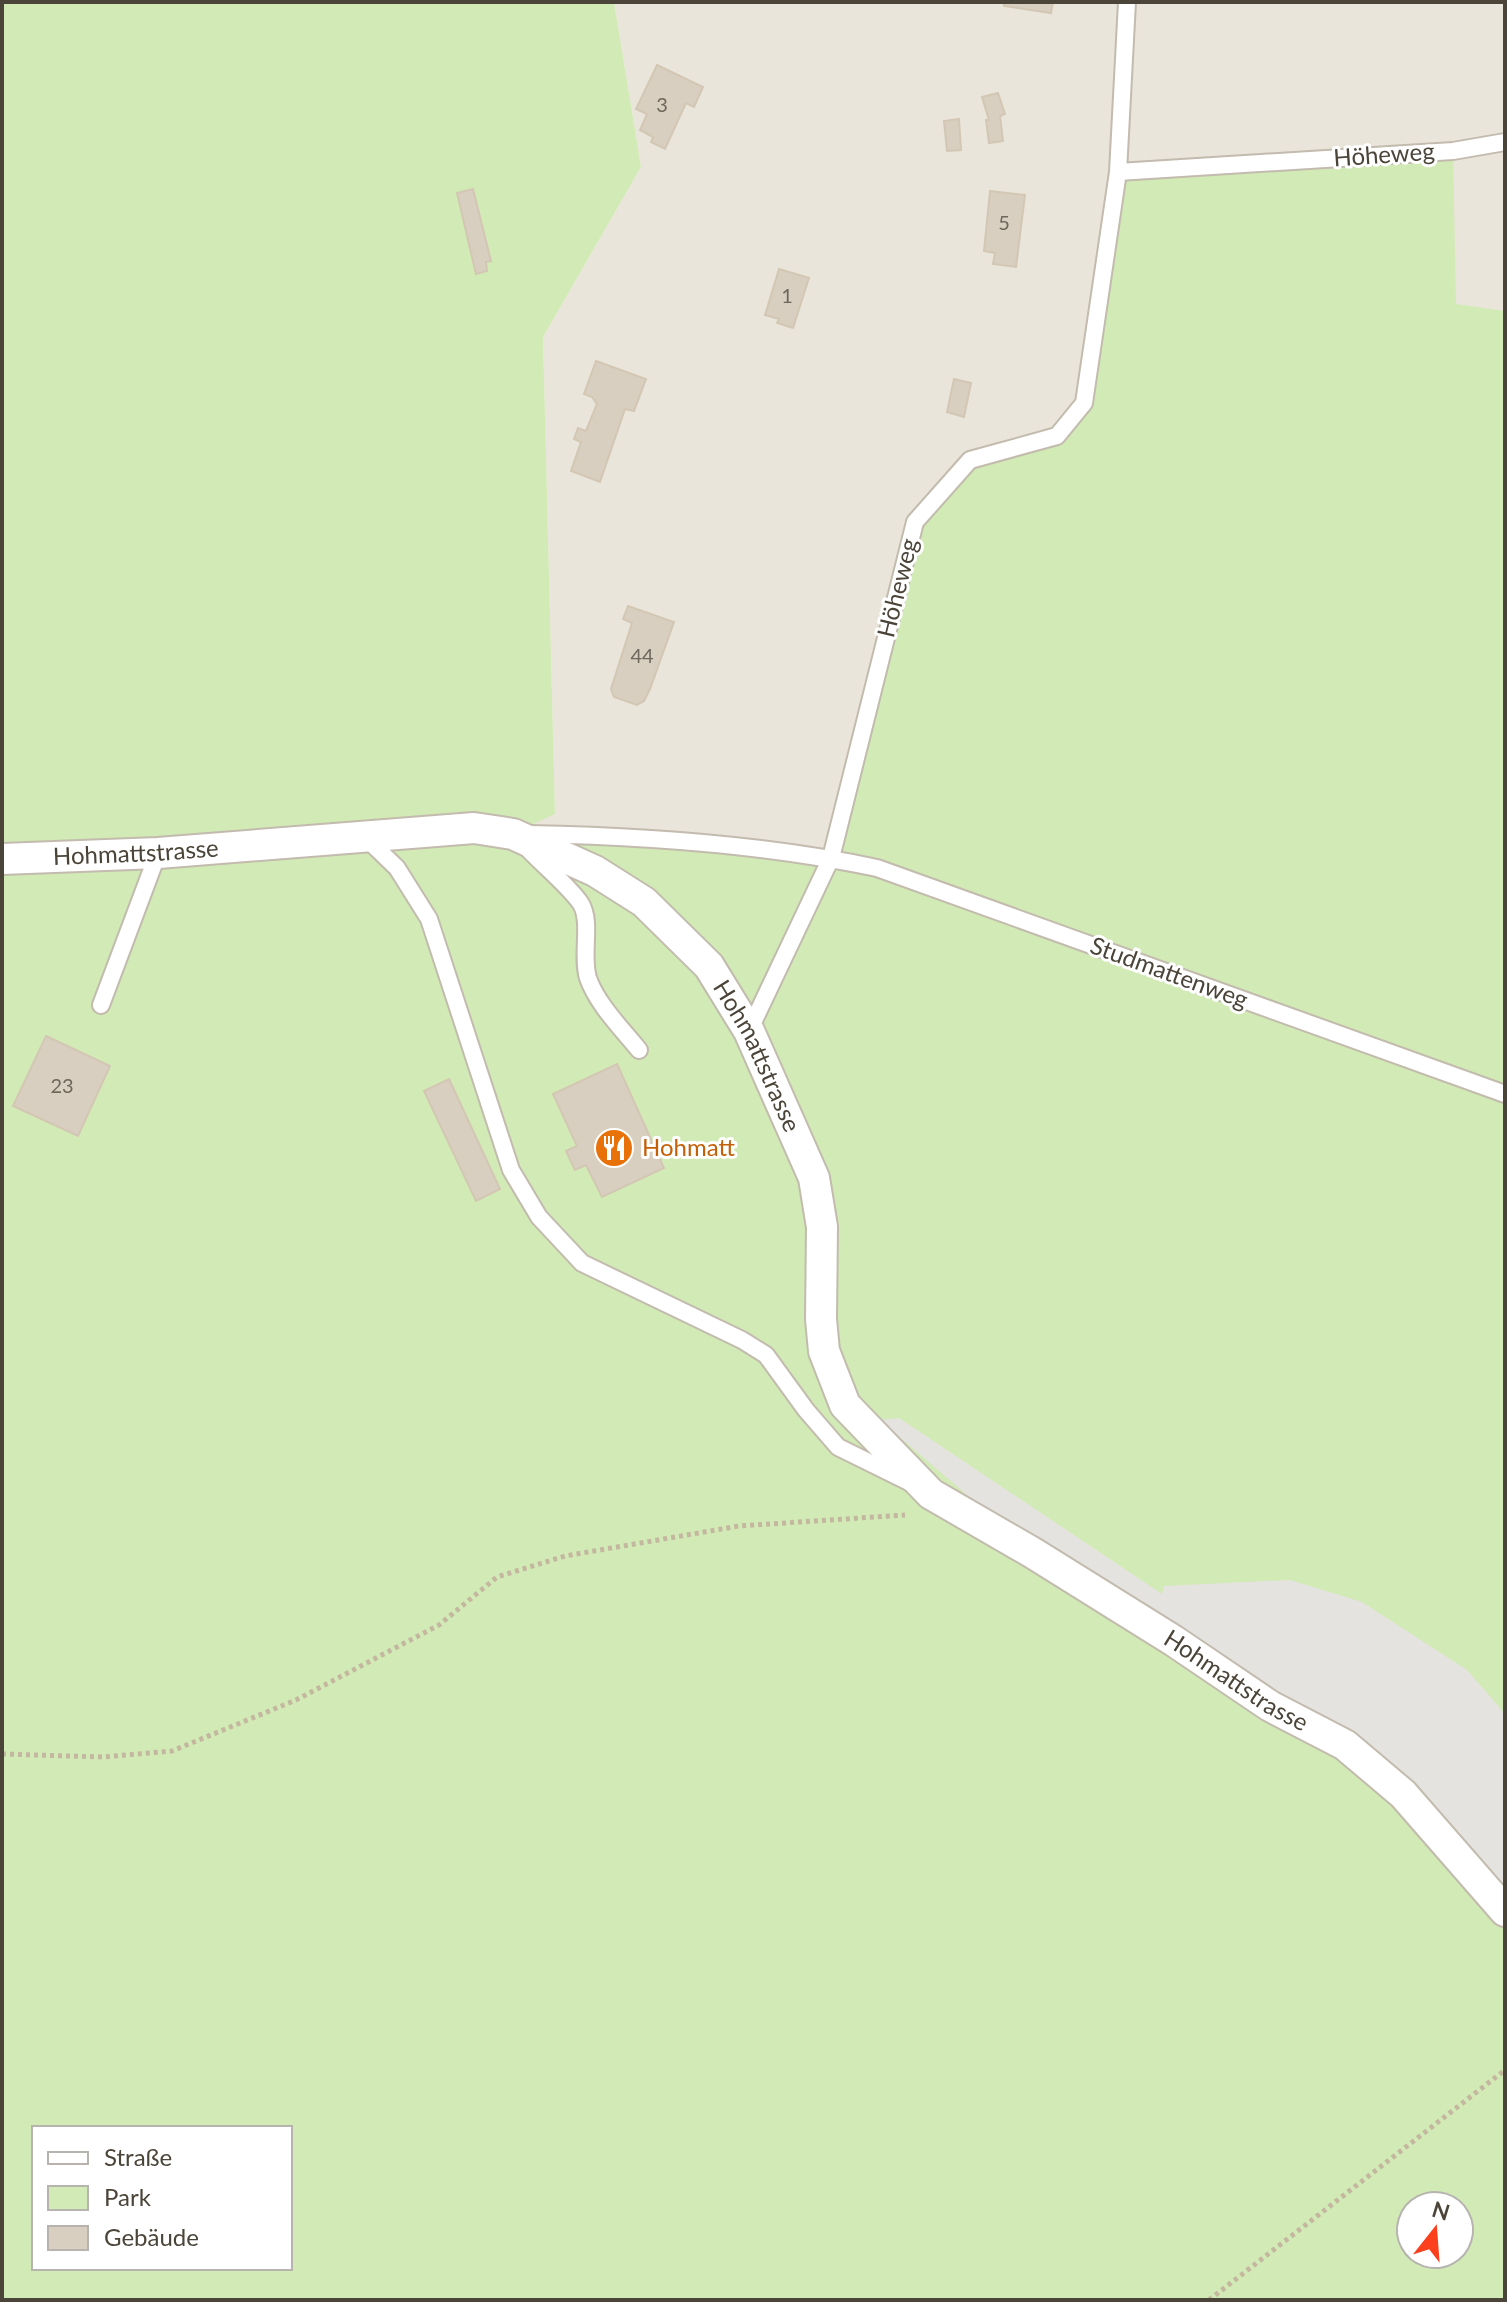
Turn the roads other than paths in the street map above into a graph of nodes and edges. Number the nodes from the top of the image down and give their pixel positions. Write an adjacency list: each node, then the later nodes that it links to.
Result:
1 (1127, 2): 3 (lane, Höheweg)
2 (1505, 142): 3 (lane, Höheweg)
3 (1118, 172): 7 (lane, Höheweg)
4 (513, 834): 5 (street, Hohmattstrasse); 7 (lane, Studmattenweg); 10 (street, Hohmattstrasse); 11 (lane)
5 (366, 838): 6 (street, Hohmattstrasse); 13 (lane, Hohmattstrasse)
6 (158, 853): 8 (street, Hohmattstrasse); 9 (lane)
7 (831, 858): 10 (lane, Höheweg); 12 (lane, Studmattenweg)
8 (2, 859)
9 (101, 1005)
10 (749, 1031): 13 (street, Hohmattstrasse)
11 (639, 1050)
12 (1505, 1094)
13 (931, 1494): 14 (street, Hohmattstrasse)
14 (1505, 1911)

